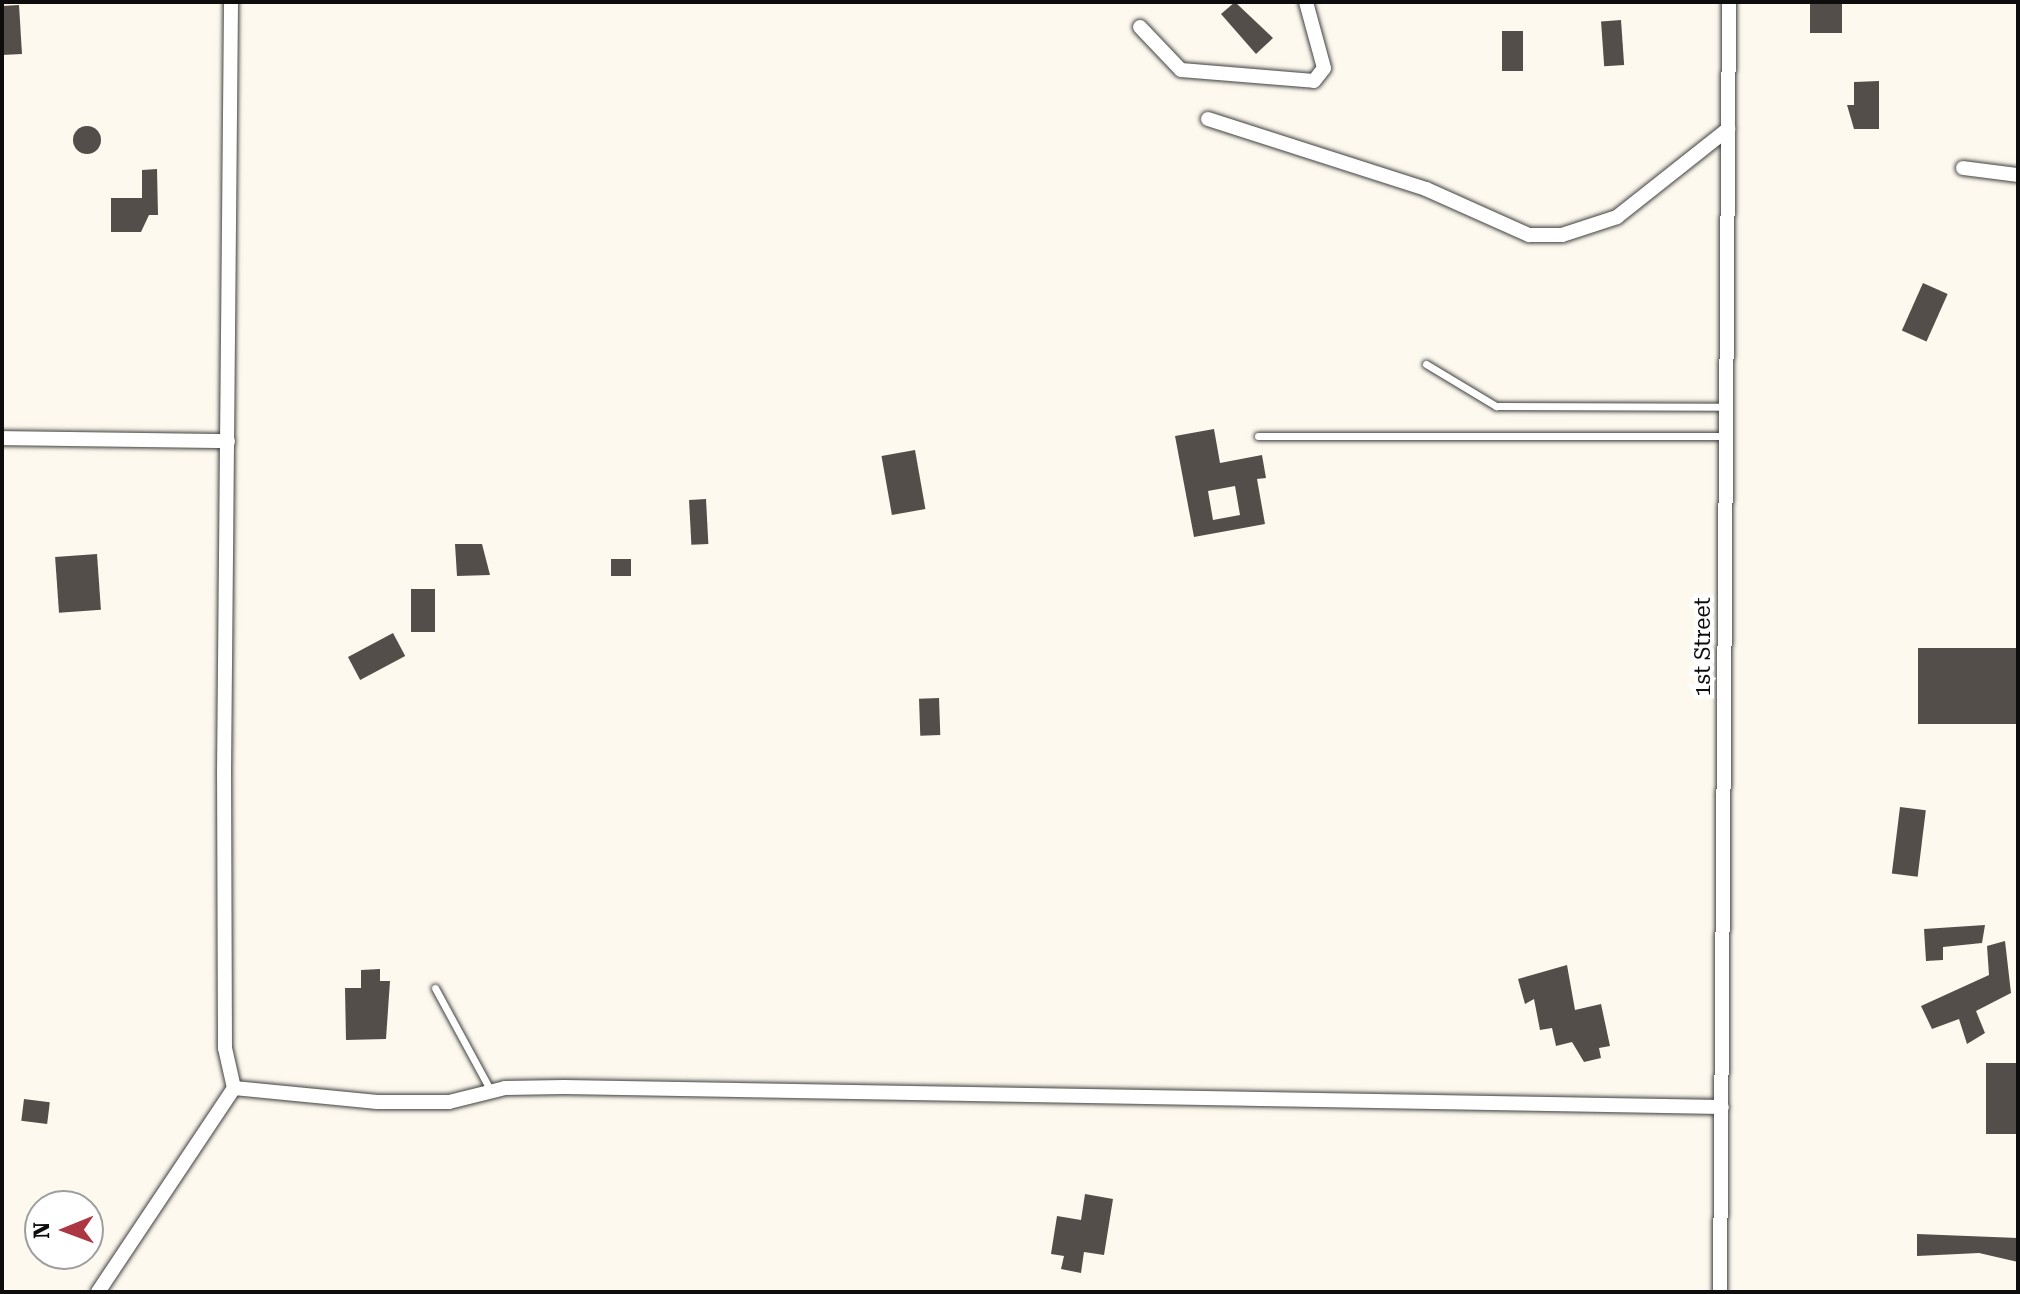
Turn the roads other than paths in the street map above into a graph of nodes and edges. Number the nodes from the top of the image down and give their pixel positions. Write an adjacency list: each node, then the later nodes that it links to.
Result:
1 (231, 2): 14 (street)
2 (1306, 2): 4 (street)
3 (1729, 2): 6 (street, 1st Street)
4 (1140, 27)
5 (1208, 119): 6 (street)
6 (1728, 129): 10 (street, 1st Street)
7 (1963, 168): 8 (street)
8 (2018, 175)
9 (1426, 364): 10 (lane)
10 (1726, 407): 12 (street, 1st Street)
11 (1258, 436): 12 (lane)
12 (1727, 436): 18 (street, 1st Street)
13 (2, 438): 14 (street)
14 (228, 441): 16 (street)
15 (435, 988): 17 (lane)
16 (234, 1088): 17 (street); 19 (street)
17 (491, 1091): 18 (street)
18 (1722, 1107): 20 (street, 1st Street)
19 (98, 1292)
20 (1720, 1292)

